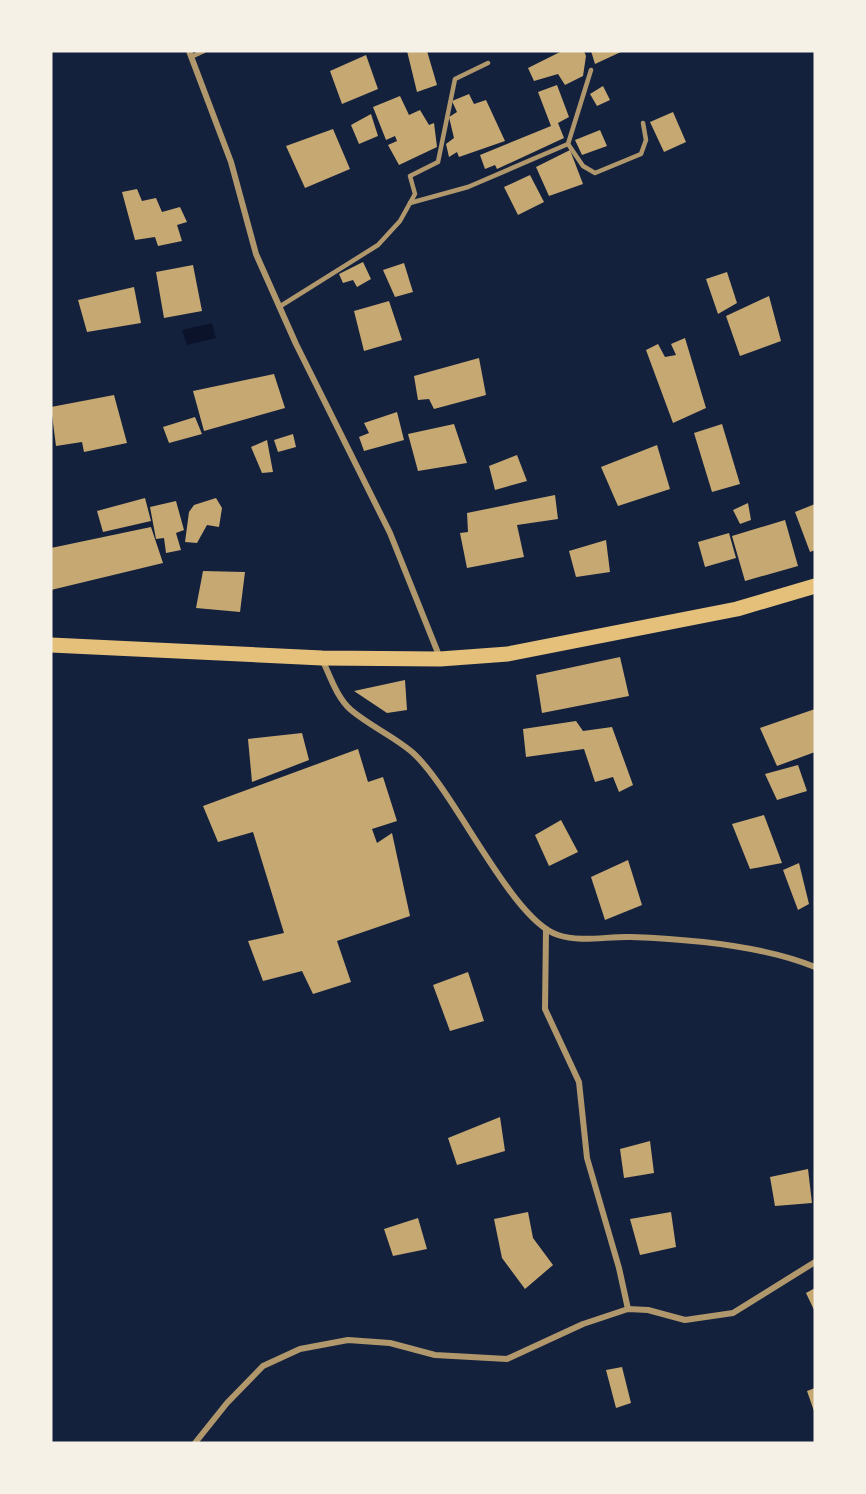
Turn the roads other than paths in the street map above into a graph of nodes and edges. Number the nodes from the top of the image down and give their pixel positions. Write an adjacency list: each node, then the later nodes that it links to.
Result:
1 (204, 51): 2 (lane)
2 (190, 54): 8 (street)
3 (488, 63): 7 (lane)
4 (591, 70): 6 (lane)
5 (643, 123): 6 (lane)
6 (568, 144): 7 (lane)
7 (410, 203): 8 (lane)
8 (279, 307): 12 (street)
9 (815, 586): 12 (main road)
10 (51, 645): 11 (main road)
11 (322, 658): 12 (main road); 13 (street)
12 (440, 659)
13 (546, 930): 14 (street); 16 (street)
14 (815, 967)
15 (815, 1262): 16 (street)
16 (628, 1309): 17 (street)
17 (195, 1443)

